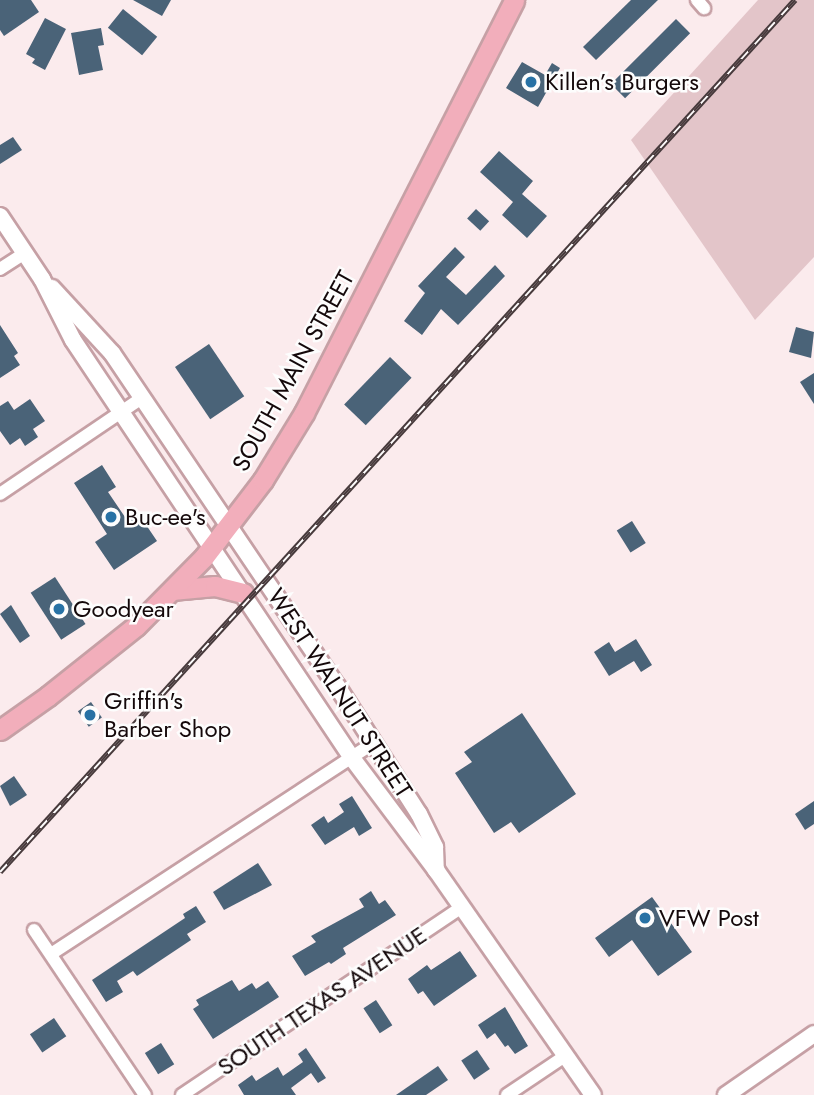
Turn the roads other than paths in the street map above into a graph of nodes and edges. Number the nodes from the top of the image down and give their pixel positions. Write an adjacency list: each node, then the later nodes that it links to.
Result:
1 (514, 0): 9 (main road, SOUTH MAIN STREET)
2 (2, 223): 3 (street)
3 (25, 253): 4 (street); 5 (street)
4 (0, 269)
5 (43, 279): 6 (street, WEST WALNUT STREET); 7 (street, WEST WALNUT STREET)
6 (142, 397): 7 (street); 9 (street, WEST WALNUT STREET)
7 (121, 412): 8 (street); 10 (street, WEST WALNUT STREET)
8 (0, 494)
9 (229, 524): 10 (main road, SOUTH MAIN STREET); 14 (street, WEST WALNUT STREET)
10 (211, 546): 11 (main road, SOUTH MAIN STREET); 12 (street, WEST WALNUT STREET)
11 (172, 590): 12 (main road); 13 (main road, SOUTH MAIN STREET)
12 (243, 593): 15 (street, WEST WALNUT STREET)
13 (0, 730)
14 (374, 743): 15 (street); 16 (street, WEST WALNUT STREET)
15 (352, 758): 16 (street, WEST WALNUT STREET); 19 (street)
16 (436, 870): 17 (street, WEST WALNUT STREET)
17 (462, 908): 21 (street, WEST WALNUT STREET); 23 (street, SOUTH TEXAS AVENUE)
18 (34, 930): 19 (street)
19 (51, 954): 22 (street)
20 (814, 1034): 26 (street)
21 (565, 1056): 24 (street); 25 (street, WEST WALNUT STREET)
22 (145, 1095)
23 (182, 1095)
24 (507, 1095)
25 (593, 1095)
26 (726, 1095)

